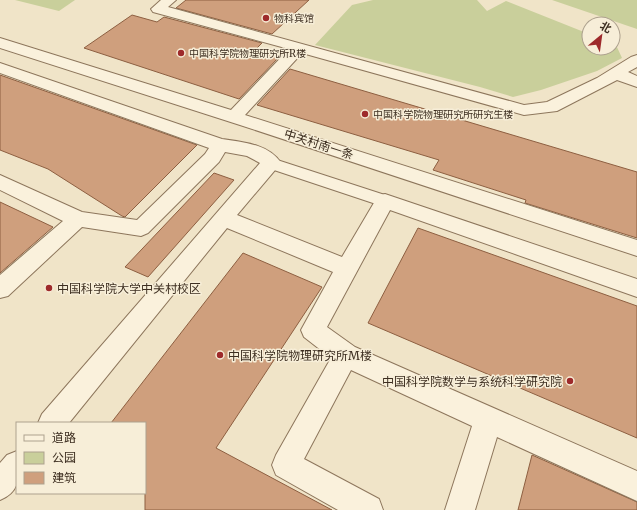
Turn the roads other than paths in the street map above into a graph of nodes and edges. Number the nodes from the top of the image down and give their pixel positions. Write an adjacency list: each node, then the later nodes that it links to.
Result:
1 (169, 0): 3 (street)
2 (0, 43): 8 (street, 中关村南一条)
3 (299, 47): 6 (street); 8 (street)
4 (637, 60): 6 (street)
5 (0, 68): 9 (street)
6 (615, 73): 7 (street)
7 (637, 82)
8 (240, 119): 9 (street); 15 (street, 中关村南一条)
9 (230, 146): 10 (street); 14 (street)
10 (271, 163): 12 (street); 13 (street)
11 (0, 182): 14 (street)
12 (385, 201): 16 (street); 17 (street)
13 (224, 218): 16 (street); 21 (street)
14 (78, 219): 18 (street)
15 (637, 248)
16 (347, 268): 19 (street)
17 (637, 288)
18 (0, 289)
19 (346, 355): 20 (street); 25 (street)
20 (488, 420): 24 (street); 26 (street)
21 (53, 422)
22 (16, 466): 23 (street)
23 (0, 485)
24 (637, 486)
25 (368, 510)
26 (460, 510)

